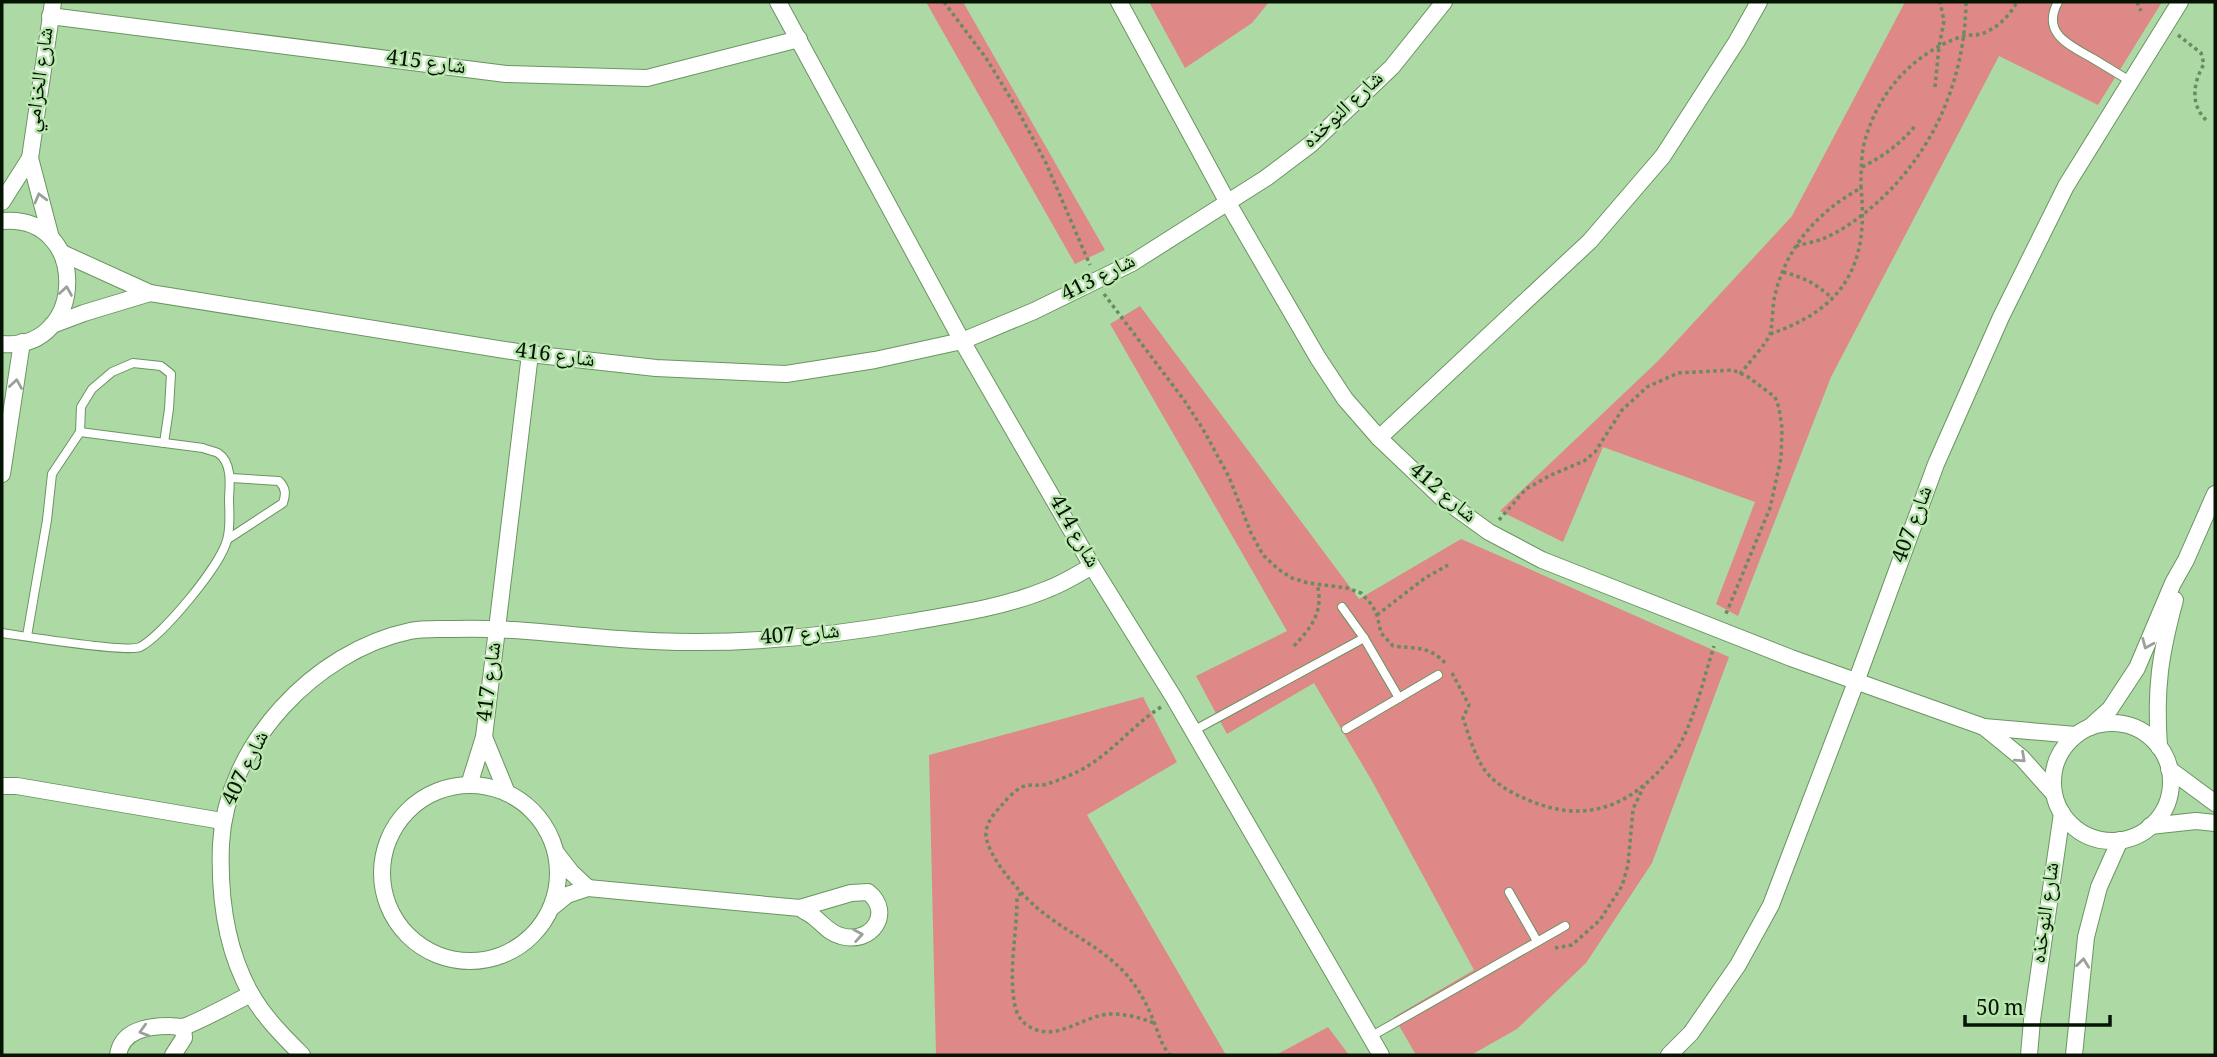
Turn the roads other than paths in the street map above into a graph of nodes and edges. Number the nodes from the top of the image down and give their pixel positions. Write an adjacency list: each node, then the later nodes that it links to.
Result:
1 (778, 2): 8 (street, شارع 414)
2 (1119, 2): 12 (street, شارع 412)
3 (1444, 2): 12 (street, شارع النوخذه)
4 (1759, 2): 23 (street)
5 (2057, 2): 9 (lane)
6 (2180, 2): 9 (street, شارع 407)
7 (52, 9): 8 (street, شارع 415); 10 (street, شارع الخزامي)
8 (799, 39): 18 (street, شارع 414)
9 (2130, 81): 37 (street, شارع 407)
10 (30, 159): 11 (street, شارع الخزامي); 14 (street, شارع الخزامي, one-way to 10)
11 (2, 202)
12 (1228, 202): 18 (street, شارع 413); 23 (street, شارع 412)
13 (2, 220): 14 (street)
14 (51, 238): 15 (street)
15 (62, 253): 16 (street, شارع 416); 17 (street, one-way to 15)
16 (150, 293): 17 (street, شارع 416); 21 (street, شارع 416)
17 (52, 325): 19 (street, شارع 416)
18 (962, 341): 21 (street, شارع 416); 30 (street, شارع 414)
19 (22, 342): 20 (street); 25 (street, one-way to 19)
20 (2, 344)
21 (530, 354): 32 (street)
22 (80, 432): 24 (lane); 24 (lane); 34 (lane)
23 (1379, 438): 37 (street, شارع 412)
24 (164, 443): 26 (lane)
25 (2, 474)
26 (231, 478): 28 (lane); 28 (lane)
27 (2215, 494): 29 (street)
28 (228, 539): 34 (lane)
29 (2186, 560): 42 (street, one-way to 42); 44 (street)
30 (1092, 566): 32 (street, شارع 407); 41 (street, شارع 414)
31 (1342, 607): 35 (lane)
32 (498, 628): 43 (street, شارع 417); 53 (street, شارع 407)
33 (2, 633): 34 (lane)
34 (27, 636)
35 (1364, 638): 38 (lane); 41 (lane)
36 (1438, 676): 38 (lane)
37 (1856, 682): 39 (street, شارع 412); 71 (street, شارع 407)
38 (1399, 698): 40 (lane)
39 (1984, 727): 42 (street, شارع 412); 50 (street, شارع 412, one-way to 50)
40 (1346, 729)
41 (1193, 731): 66 (street, شارع 414)
42 (2082, 732): 44 (street); 50 (street)
43 (484, 737): 47 (street, شارع 417); 49 (street, شارع 417)
44 (2159, 747): 45 (street)
45 (2169, 769): 51 (street); 55 (street)
46 (2, 777): 48 (street, شارع 407)
47 (469, 785): 49 (street); 60 (street)
48 (9, 786): 53 (street, شارع 407)
49 (508, 793): 57 (street)
50 (2054, 794): 52 (street)
51 (2215, 803)
52 (2062, 813): 56 (street); 72 (street, شارع النوخذه)
53 (222, 821): 64 (street, شارع 407)
54 (2215, 823): 55 (street)
55 (2150, 826): 56 (street)
56 (2120, 840): 73 (street, شارع النوخذه, one-way to 56)
57 (556, 852): 58 (street); 60 (street)
58 (589, 888): 60 (street); 61 (street)
59 (1509, 892): 63 (lane)
60 (551, 908)
61 (800, 908): 61 (street, one-way to 61)
62 (1565, 926): 63 (lane)
63 (1537, 942): 66 (lane)
64 (251, 994): 65 (street); 69 (street, شارع 407)
65 (183, 1027): 67 (street, one-way to 67); 68 (street)
66 (1370, 1037): 70 (street, شارع 414)
67 (118, 1055)
68 (173, 1055)
69 (302, 1055)
70 (1381, 1055)
71 (1669, 1055)
72 (2029, 1055)
73 (2074, 1055)

